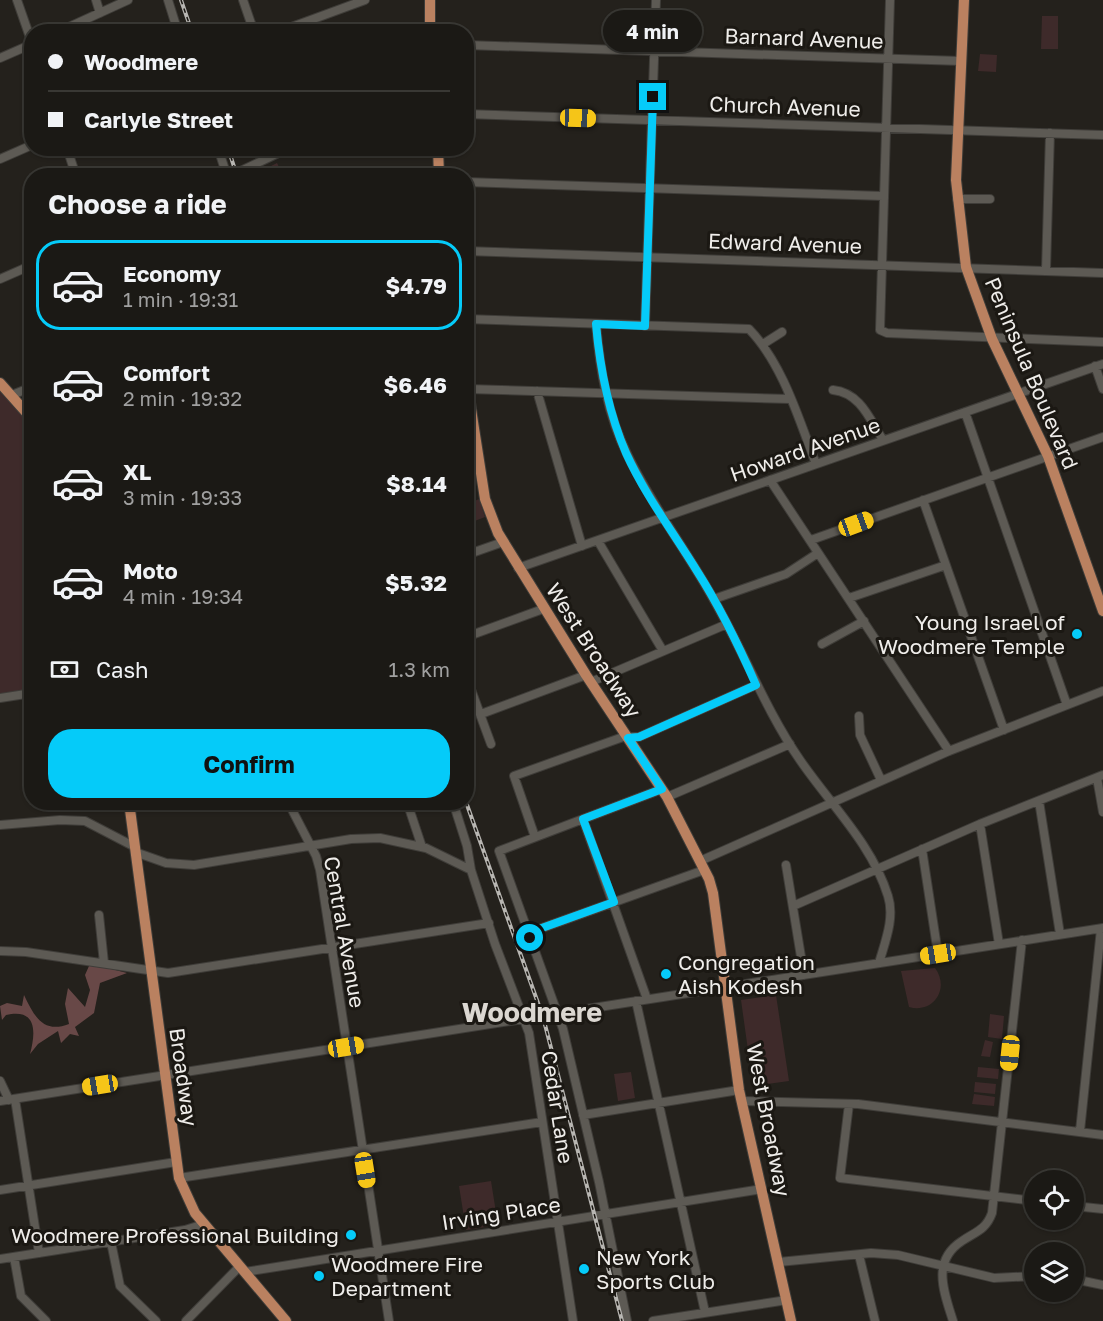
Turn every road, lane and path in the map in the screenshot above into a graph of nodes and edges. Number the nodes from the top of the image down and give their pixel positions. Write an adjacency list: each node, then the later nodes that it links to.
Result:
1 (17, 0): 12 (street)
2 (96, 0): 11 (street)
3 (128, 0): 11 (street)
4 (168, 0): 14 (street)
5 (243, 0): 15 (street)
6 (365, 0): 16 (street)
7 (430, 0): 17 (main road)
8 (656, 0): 20 (street)
9 (890, 0): 22 (street)
10 (964, 0): 23 (main road, Peninsula Boulevard)
11 (100, 13): 13 (street)
12 (25, 24)
13 (76, 24)
14 (176, 24)
15 (251, 24)
16 (300, 24)
17 (430, 24)
18 (474, 45): 20 (street, Barnard Avenue)
19 (24, 47): 21 (street)
20 (654, 51): 22 (street, Barnard Avenue); 25 (street)
21 (0, 58)
22 (888, 59): 23 (street, Barnard Avenue); 26 (street)
23 (961, 61): 27 (main road, Peninsula Boulevard)
24 (474, 114): 25 (street, Church Avenue)
25 (652, 120): 26 (street, Church Avenue); 35 (street)
26 (885, 127): 27 (street, Church Avenue); 36 (street)
27 (958, 130): 28 (street, Church Avenue); 37 (main road, Peninsula Boulevard)
28 (1050, 133): 29 (street, Church Avenue); 44 (street)
29 (1103, 135)
30 (24, 148): 32 (street)
31 (272, 156): 33 (street)
32 (0, 159)
33 (246, 168)
34 (474, 182): 35 (street)
35 (650, 188): 36 (street); 40 (street)
36 (883, 196): 41 (street)
37 (957, 199): 38 (street); 42 (main road, Peninsula Boulevard)
38 (990, 199)
39 (474, 251): 40 (street, Edward Avenue)
40 (648, 257): 41 (street, Edward Avenue); 49 (street)
41 (881, 265): 42 (street, Edward Avenue); 51 (street)
42 (966, 267): 44 (street, Edward Avenue); 51 (main road, Peninsula Boulevard)
43 (24, 268): 46 (street)
44 (1046, 270): 45 (street, Edward Avenue)
45 (1103, 273)
46 (0, 279)
47 (474, 319): 48 (street)
48 (596, 324): 49 (street); 61 (street)
49 (645, 326): 53 (street)
50 (782, 332): 53 (street)
51 (992, 339): 52 (street); 62 (main road, Peninsula Boulevard)
52 (1103, 342)
53 (763, 344): 64 (street)
54 (1099, 365): 57 (street); 62 (street, Howard Avenue)
55 (0, 383): 63 (main road)
56 (474, 384): 60 (street)
57 (1103, 389)
58 (24, 390): 63 (street)
59 (833, 390): 68 (street)
60 (537, 391): 61 (street); 79 (street)
61 (606, 393): 64 (street); 75 (street)
62 (1020, 393): 66 (street, Howard Avenue); 70 (main road, Peninsula Boulevard)
63 (12, 395): 65 (main road)
64 (790, 399): 71 (street)
65 (24, 409)
66 (965, 412): 68 (street, Howard Avenue); 72 (street)
67 (1103, 436): 70 (street)
68 (883, 440): 71 (street, Howard Avenue)
69 (474, 445): 78 (main road, West Broadway)
70 (1048, 456): 72 (street); 87 (main road, Peninsula Boulevard)
71 (816, 464): 73 (street, Howard Avenue)
72 (988, 477): 74 (street); 99 (street)
73 (770, 480): 75 (street, Howard Avenue); 76 (street)
74 (923, 500): 76 (street); 82 (street)
75 (663, 518): 77 (street, Howard Avenue); 85 (street)
76 (811, 540): 81 (street)
77 (597, 541): 79 (street, Howard Avenue); 92 (street)
78 (503, 542): 80 (street); 83 (main road, West Broadway)
79 (582, 546): 83 (street, Howard Avenue)
80 (474, 552)
81 (818, 553): 84 (street); 85 (street)
82 (946, 565): 84 (street); 102 (street)
83 (519, 568): 86 (main road, West Broadway)
84 (849, 598): 88 (street)
85 (714, 599): 89 (street)
86 (543, 609): 90 (street); 93 (main road, West Broadway)
87 (1103, 611)
88 (864, 621): 91 (street); 106 (street)
89 (727, 624): 92 (street); 94 (street)
90 (474, 634)
91 (822, 644)
92 (663, 651): 93 (street)
93 (588, 679): 100 (street); 103 (main road, West Broadway)
94 (756, 685): 103 (street); 105 (street)
95 (1103, 691): 99 (street)
96 (24, 694): 98 (street)
97 (474, 696): 100 (street)
98 (0, 698)
99 (1067, 705): 102 (street)
100 (481, 714): 104 (street)
101 (859, 716): 108 (street)
102 (1004, 730): 106 (street)
103 (628, 738): 109 (main road, West Broadway); 120 (street)
104 (491, 744)
105 (790, 744): 109 (street); 111 (street)
106 (949, 751): 108 (street)
107 (1100, 776): 110 (street); 116 (street)
108 (881, 780): 111 (street)
109 (664, 793): 117 (street); 125 (main road, West Broadway)
110 (1039, 801): 118 (street); 135 (street)
111 (831, 802): 125 (street); 127 (street)
112 (130, 810): 124 (main road, Broadway)
113 (292, 810): 121 (street, Central Avenue)
114 (410, 810): 122 (street)
115 (456, 810): 128 (street, Cedar Lane)
116 (1103, 812)
117 (583, 819): 120 (street); 129 (street)
118 (981, 824): 123 (street); 137 (street)
119 (0, 825): 124 (street)
120 (535, 837): 134 (street)
121 (312, 847): 122 (street); 124 (street); 138 (street, Central Avenue)
122 (422, 848): 128 (street)
123 (922, 849): 127 (street); 140 (street)
124 (135, 850): 143 (main road, Broadway)
125 (702, 865): 129 (street); 145 (main road, West Broadway)
126 (786, 865): 130 (street)
127 (876, 869): 130 (street); 142 (street)
128 (471, 870): 132 (street, Cedar Lane)
129 (614, 902): 134 (street); 146 (street)
130 (793, 906): 144 (street)
131 (99, 915): 141 (street)
132 (489, 923): 138 (street); 149 (street, Cedar Lane)
133 (1102, 929): 135 (street); 160 (street)
134 (528, 933): 148 (street)
135 (1060, 934): 136 (street)
136 (1022, 940): 137 (street); 158 (street)
137 (999, 944): 140 (street)
138 (330, 947): 143 (street); 150 (street, Central Avenue)
139 (0, 951): 141 (street)
140 (938, 954): 142 (street)
141 (104, 963): 143 (street)
142 (879, 963): 144 (street)
143 (150, 970): 151 (main road, Broadway)
144 (804, 975): 145 (street)
145 (726, 987): 146 (street); 153 (main road, West Broadway)
146 (647, 999): 147 (street)
147 (636, 1001): 148 (street); 155 (street)
148 (557, 1015): 149 (street); 157 (street)
149 (523, 1019): 150 (street); 159 (street, Cedar Lane)
150 (346, 1047): 151 (street); 162 (street, Central Avenue)
151 (165, 1075): 154 (street); 163 (main road, Broadway)
152 (0, 1081): 154 (street)
153 (741, 1096): 155 (street); 156 (street); 166 (main road, West Broadway)
154 (8, 1100): 165 (street)
155 (660, 1103): 157 (street); 170 (street)
156 (849, 1104): 158 (street); 168 (street)
157 (584, 1115): 173 (street)
158 (1003, 1121): 160 (street); 168 (street)
159 (542, 1122): 162 (street); 174 (street, Cedar Lane)
160 (1080, 1131): 161 (street)
161 (1103, 1135)
162 (362, 1150): 164 (street); 177 (street, Central Avenue)
163 (176, 1162): 164 (main road, Broadway); 165 (street)
164 (179, 1178): 175 (main road, Broadway)
165 (29, 1185): 167 (street); 178 (street)
166 (762, 1189): 170 (street, Irving Place); 182 (main road, West Broadway)
167 (0, 1190)
168 (994, 1196): 169 (street); 183 (street)
169 (1024, 1200)
170 (680, 1201): 173 (street, Irving Place); 189 (street)
171 (1084, 1207): 172 (street)
172 (1103, 1209)
173 (605, 1215): 174 (street, Irving Place); 197 (street)
174 (558, 1222): 177 (street, Irving Place); 196 (street, Cedar Lane)
175 (204, 1224): 176 (street); 184 (main road, Broadway)
176 (111, 1242): 178 (street); 192 (street)
177 (378, 1251): 184 (street, Irving Place); 195 (street, Central Avenue)
178 (39, 1253): 180 (street)
179 (859, 1255): 182 (street); 183 (street); 200 (street)
180 (14, 1257): 181 (street); 191 (street)
181 (0, 1259)
182 (779, 1262): 188 (main road, West Broadway)
183 (942, 1265): 185 (street); 201 (street)
184 (242, 1269): 193 (street); 194 (main road, Broadway)
185 (1024, 1277)
186 (1084, 1281): 187 (street)
187 (1103, 1285)
188 (787, 1300): 189 (street); 199 (main road, West Broadway)
189 (705, 1312): 190 (street)
190 (676, 1319): 198 (street)
191 (46, 1321)
192 (156, 1321)
193 (186, 1321)
194 (286, 1321)
195 (389, 1321)
196 (573, 1321)
197 (627, 1321)
198 (653, 1321)
199 (791, 1321)
200 (875, 1321)
201 (953, 1321)

